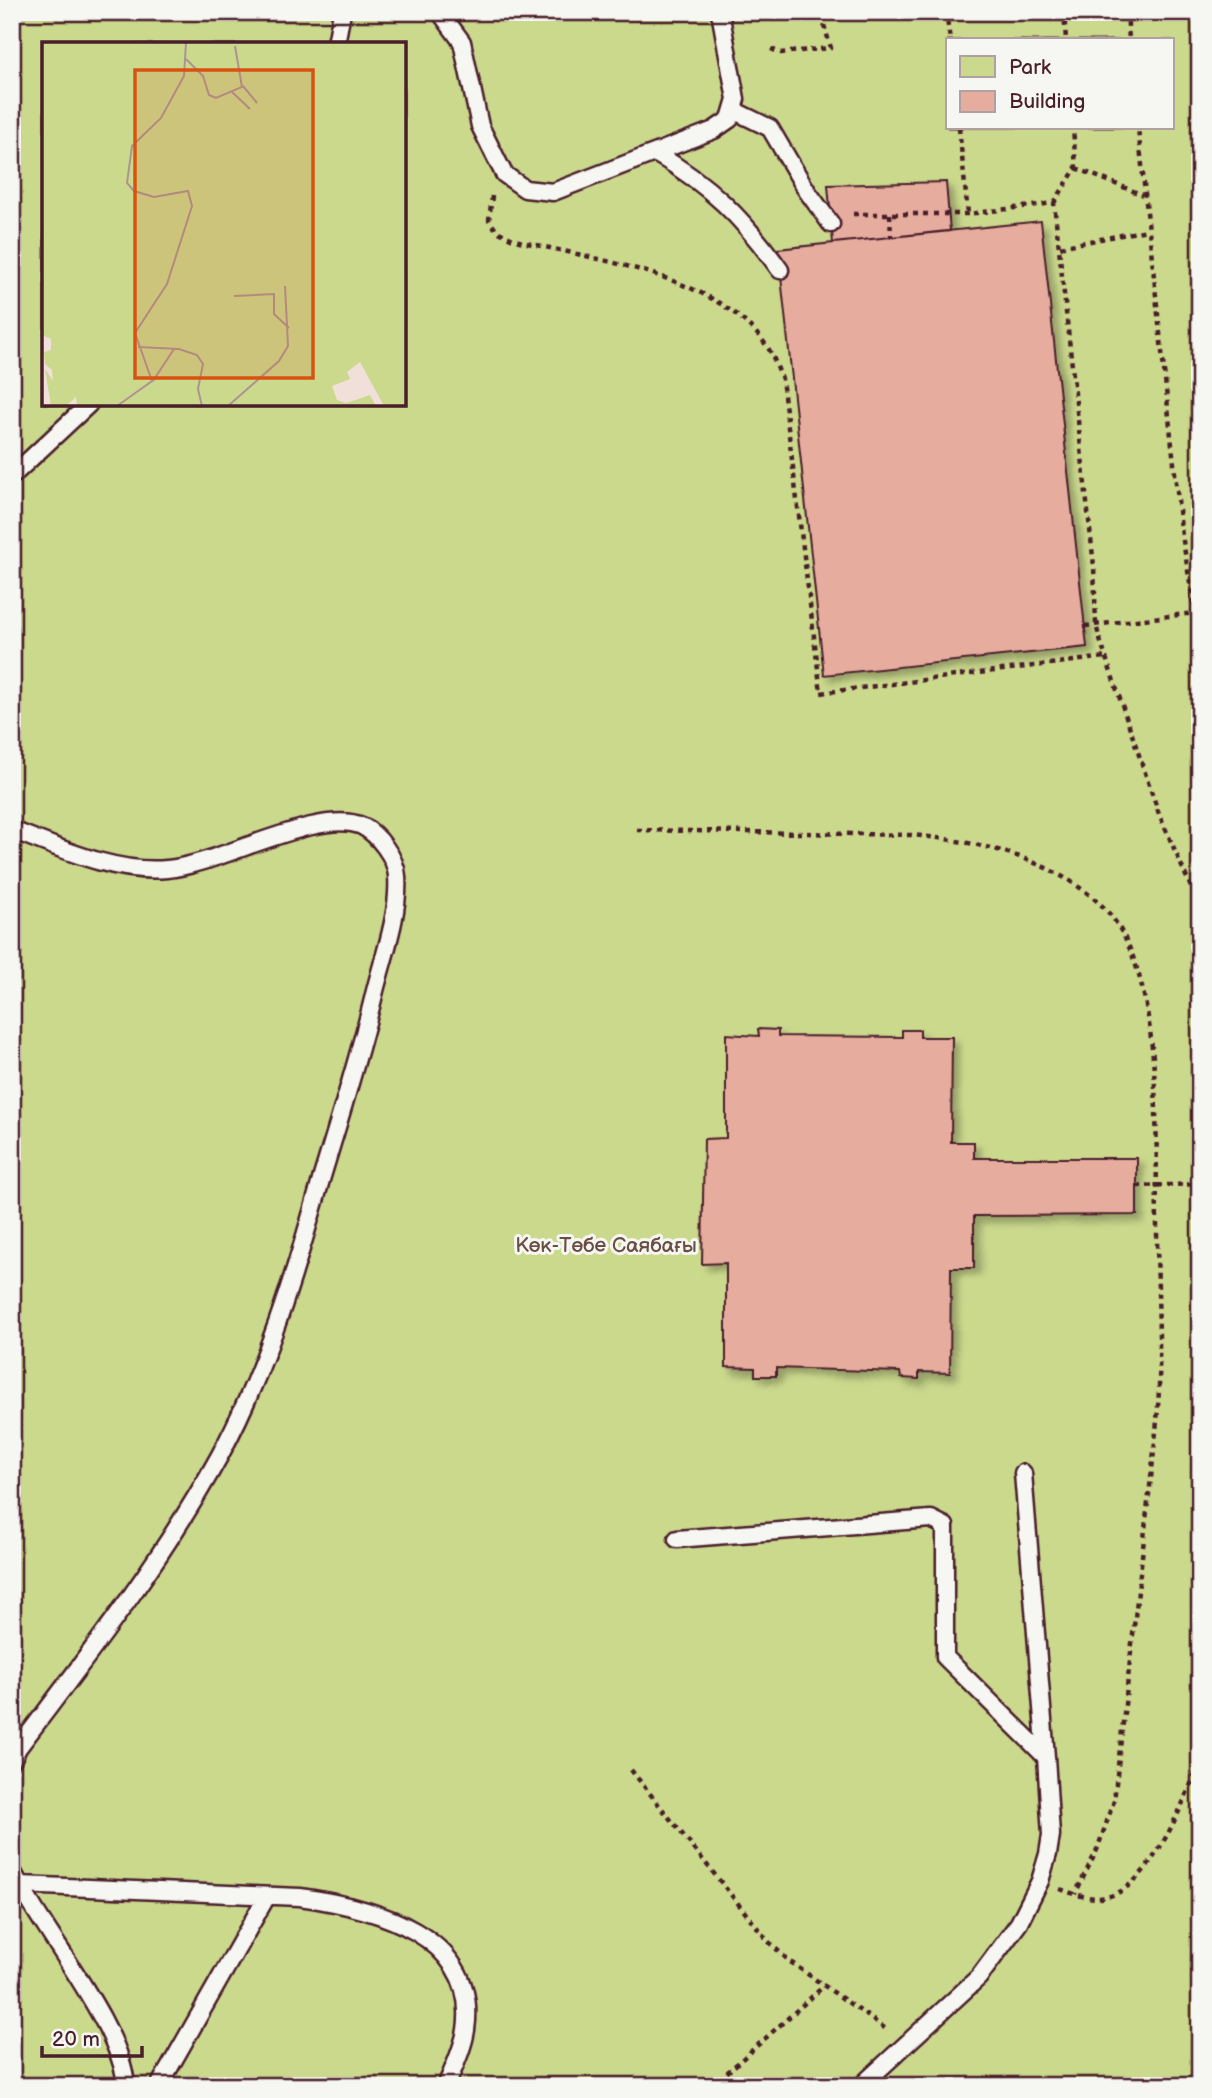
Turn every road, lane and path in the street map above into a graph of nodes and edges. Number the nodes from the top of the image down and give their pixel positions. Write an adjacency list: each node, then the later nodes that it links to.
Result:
1 (342, 12): 11 (lane)
2 (440, 12): 19 (lane)
3 (720, 12): 13 (lane)
4 (820, 12): 12 (path)
5 (946, 12): 8 (path)
6 (1064, 12): 9 (path)
7 (1127, 12): 10 (path)
8 (950, 38)
9 (1066, 38)
10 (1129, 38)
11 (336, 42)
12 (771, 49)
13 (733, 110): 17 (lane); 24 (lane)
14 (959, 130): 23 (path)
15 (1073, 130): 18 (path)
16 (1138, 130): 20 (path)
17 (655, 153): 19 (lane); 28 (lane)
18 (1076, 168): 20 (path); 21 (path)
19 (504, 174): 33 (path)
20 (1144, 196): 25 (path)
21 (1054, 203): 23 (path); 27 (path)
22 (890, 214): 23 (path); 24 (path); 26 (path)
23 (968, 214)
24 (836, 219)
25 (1147, 230): 27 (path); 31 (path)
26 (891, 237)
27 (1060, 247): 31 (path)
28 (780, 270)
29 (87, 406): 30 (lane)
30 (12, 476)
31 (1096, 625): 32 (path); 33 (path)
32 (1084, 626)
33 (1105, 657): 36 (path)
34 (12, 830): 43 (lane)
35 (637, 830): 39 (path)
36 (1200, 908)
37 (1200, 1184): 39 (path)
38 (1137, 1186): 39 (path)
39 (1156, 1186): 49 (path)
40 (1023, 1473): 42 (lane)
41 (677, 1539): 42 (lane)
42 (1046, 1757): 47 (lane)
43 (12, 1760)
44 (1200, 1762): 49 (path)
45 (631, 1770): 51 (path)
46 (12, 1870): 48 (lane)
47 (1040, 1881): 49 (path); 52 (lane)
48 (20, 1885): 50 (lane); 53 (lane)
49 (1075, 1894)
50 (267, 1896): 54 (lane); 55 (lane)
51 (825, 1985): 52 (path); 56 (path)
52 (908, 2044): 57 (lane)
53 (125, 2086)
54 (159, 2086)
55 (446, 2086)
56 (712, 2086)
57 (861, 2086)

